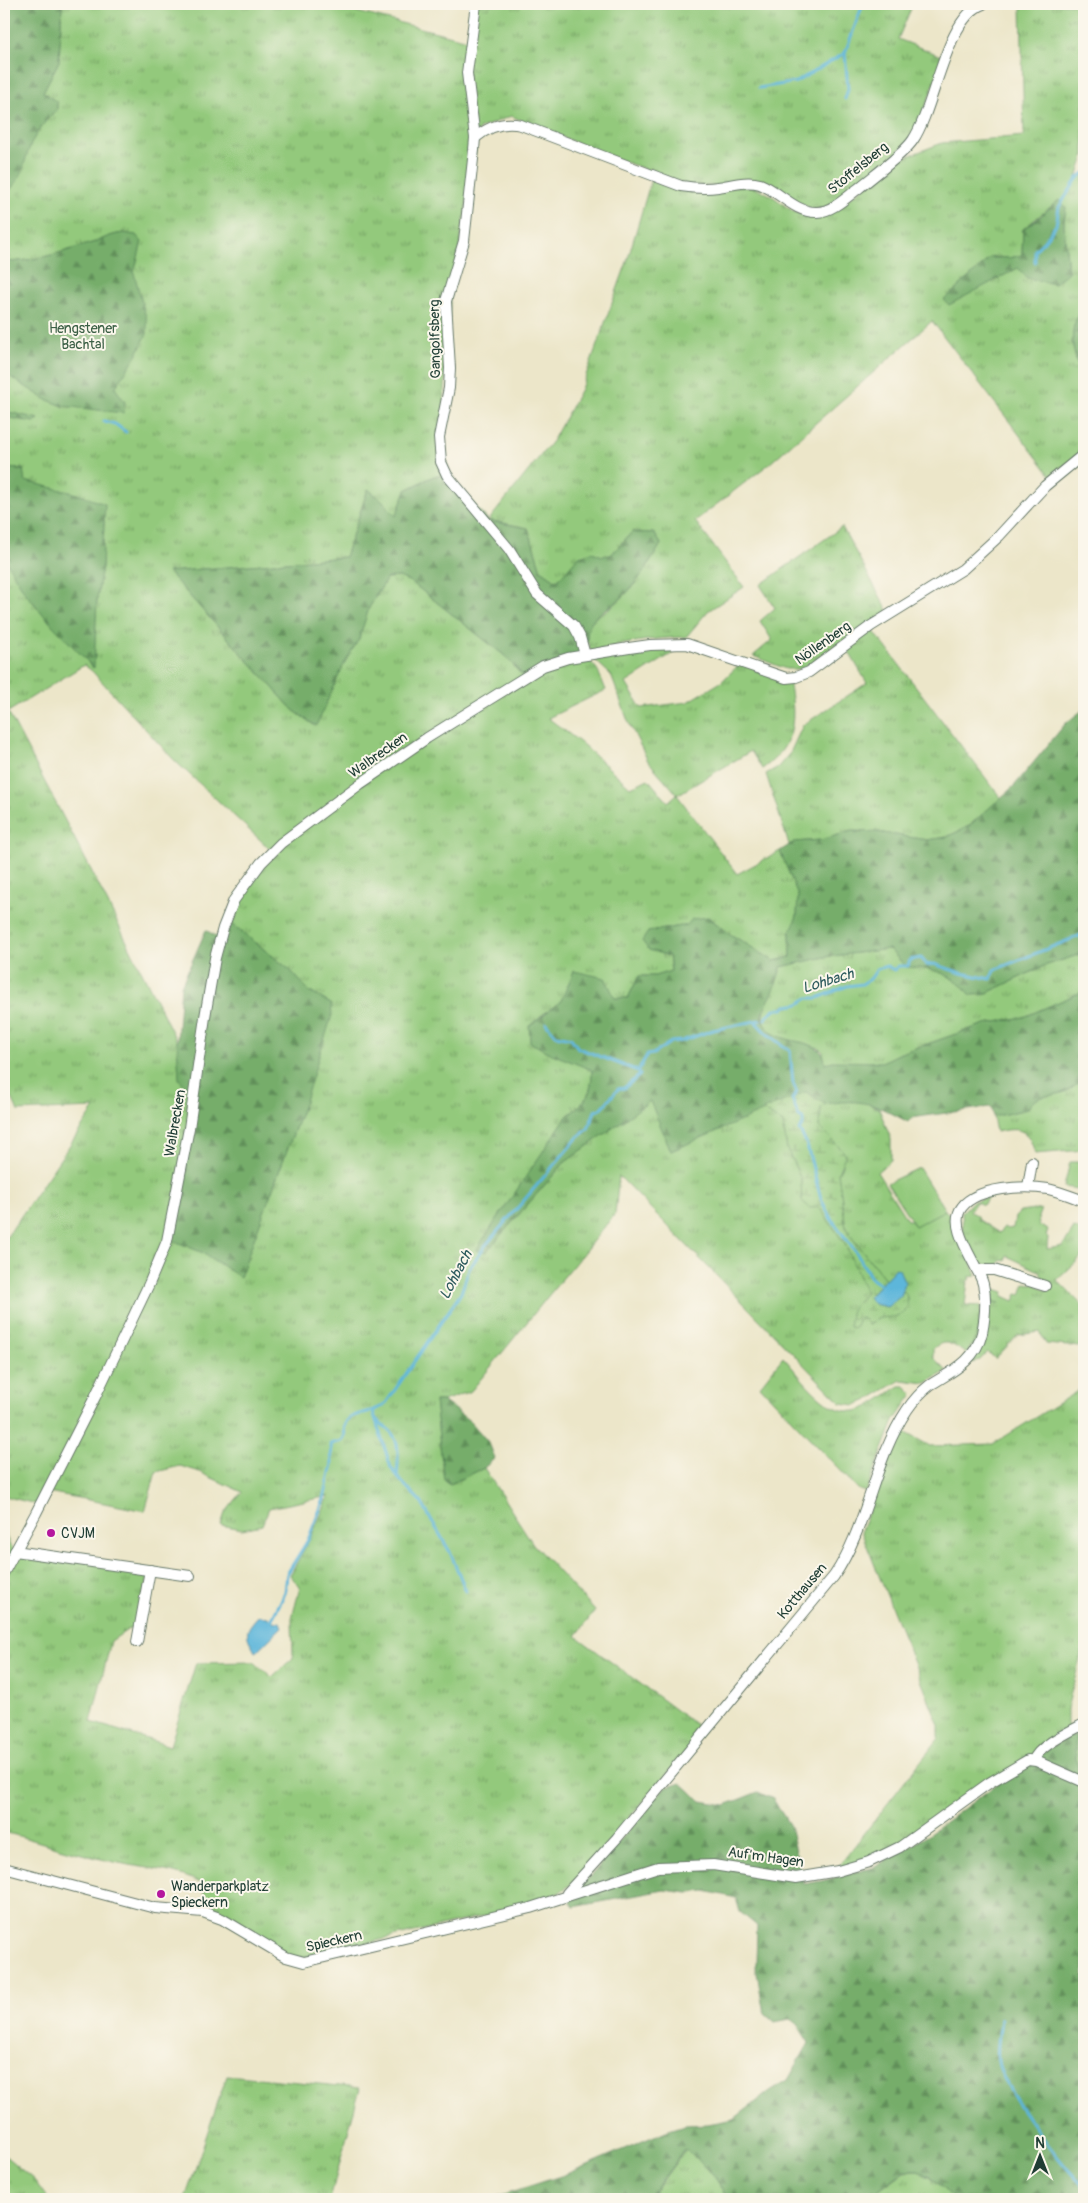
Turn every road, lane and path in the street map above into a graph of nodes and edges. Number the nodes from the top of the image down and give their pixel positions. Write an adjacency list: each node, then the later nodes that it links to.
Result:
1 (476, 4): 3 (street, Gangolfsberg)
2 (983, 4): 3 (street, Stoffelsberg)
3 (474, 138): 5 (street, Gangolfsberg)
4 (1084, 454): 5 (street, Nöllenberg)
5 (585, 655): 6 (street, Nöllenberg)
6 (523, 676): 12 (street, Walbrecken)
7 (1032, 1162): 8 (street)
8 (1028, 1187): 9 (street, Kotthausen); 10 (street, Kotthausen)
9 (1084, 1201)
10 (978, 1270): 11 (street); 21 (street, Kotthausen)
11 (1045, 1286)
12 (15, 1551): 13 (street); 14 (street, Walbrecken)
13 (150, 1570): 15 (street); 16 (street)
14 (4, 1572)
15 (190, 1576)
16 (137, 1642)
17 (1084, 1724): 18 (street)
18 (1034, 1760): 19 (street); 21 (street, Auf'm Hagen)
19 (1084, 1782)
20 (4, 1868): 21 (street, Spieckern)
21 (563, 1897)

